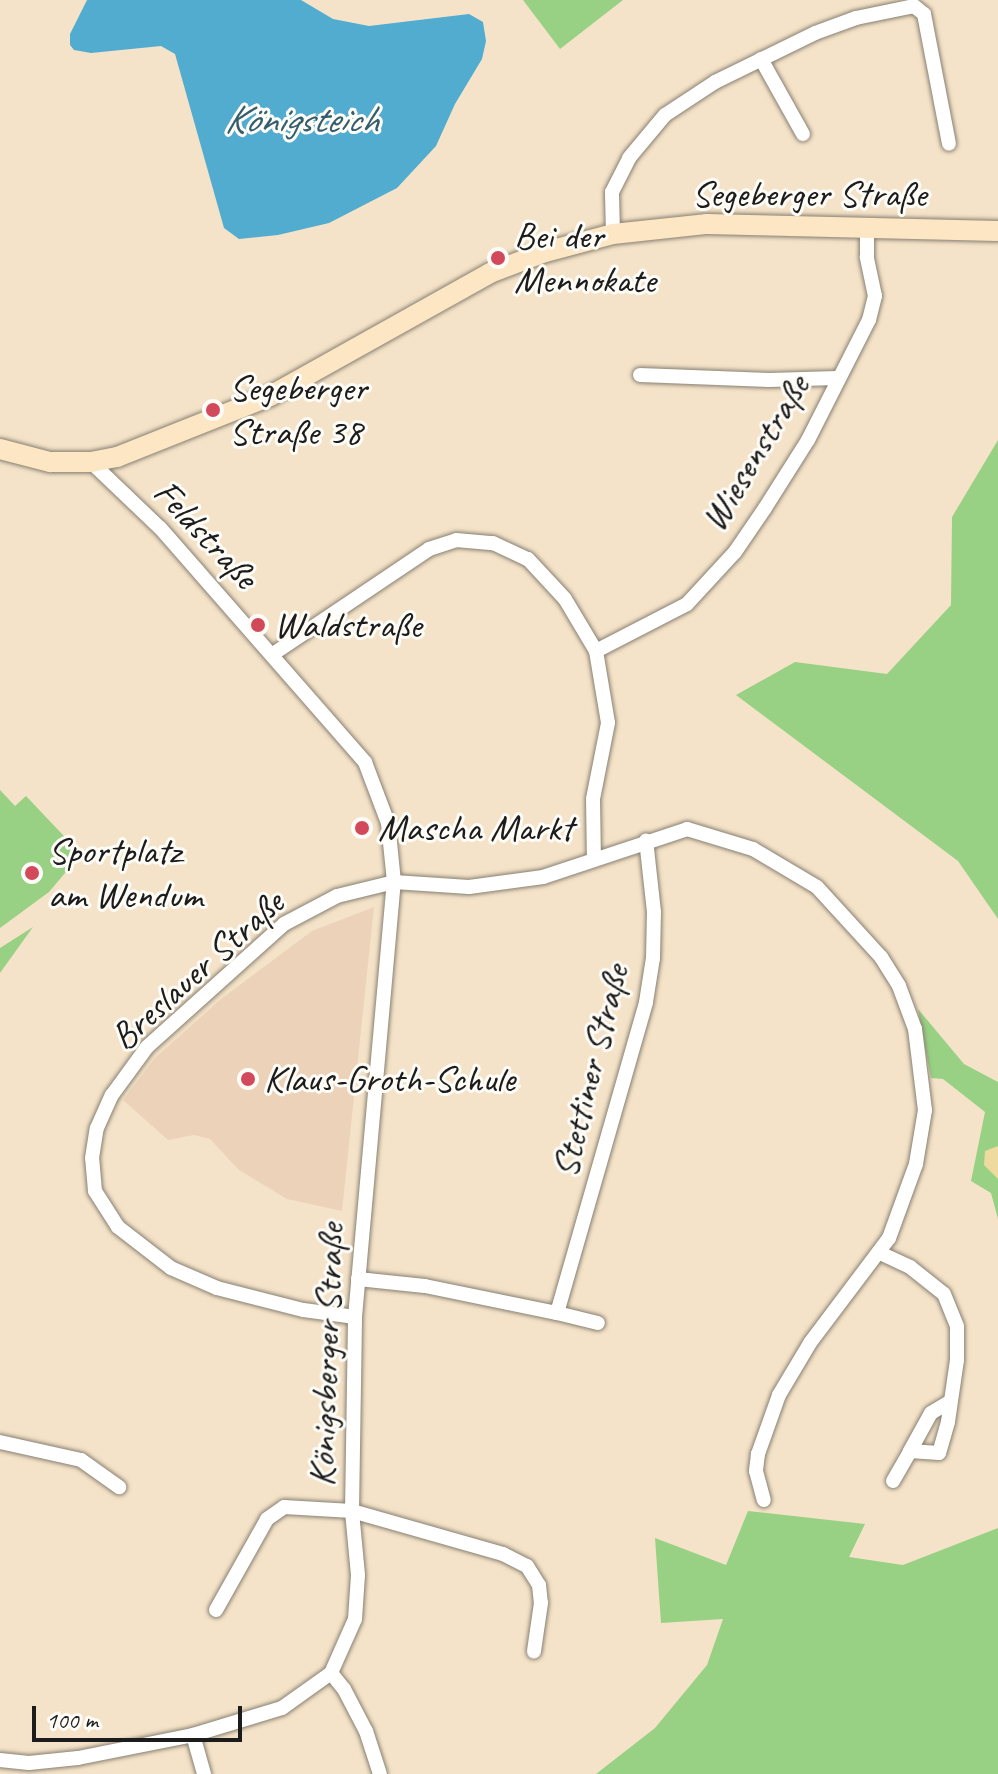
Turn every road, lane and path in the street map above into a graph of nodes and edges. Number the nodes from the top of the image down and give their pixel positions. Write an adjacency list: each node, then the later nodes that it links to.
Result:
1 (761, 59): 2 (street); 3 (street); 6 (street)
2 (803, 134)
3 (949, 144)
4 (867, 227): 5 (main road, Segeberger Straße); 6 (main road, Segeberger Straße); 8 (street, Wiesenstraße)
5 (998, 231)
6 (613, 234): 10 (main road, Segeberger Straße)
7 (640, 375): 8 (street)
8 (837, 378): 11 (street, Wiesenstraße)
9 (0, 449): 10 (main road, Segeberger Straße)
10 (91, 462): 12 (street, Feldstraße)
11 (596, 651): 12 (street); 14 (street)
12 (273, 654): 15 (street, Feldstraße)
13 (646, 840): 14 (street); 16 (street); 18 (street, Stettiner Straße)
14 (594, 860): 15 (street)
15 (394, 882): 17 (street, Königsberger Straße); 19 (street, Breslauer Straße)
16 (880, 1253): 21 (street); 26 (street)
17 (358, 1279): 18 (street); 19 (street, Königsberger Straße)
18 (557, 1313): 20 (street)
19 (355, 1317): 27 (street, Königsberger Straße)
20 (598, 1323)
21 (949, 1402): 23 (street); 23 (street)
22 (0, 1442): 25 (street)
23 (910, 1451): 24 (street)
24 (893, 1481)
25 (119, 1487)
26 (764, 1500)
27 (352, 1511): 28 (street); 29 (street); 30 (street, Königsberger Straße)
28 (216, 1610)
29 (534, 1651)
30 (331, 1673): 31 (street); 34 (street)
31 (193, 1735): 32 (street); 33 (street)
32 (0, 1760)
33 (204, 1774)
34 (380, 1774)

